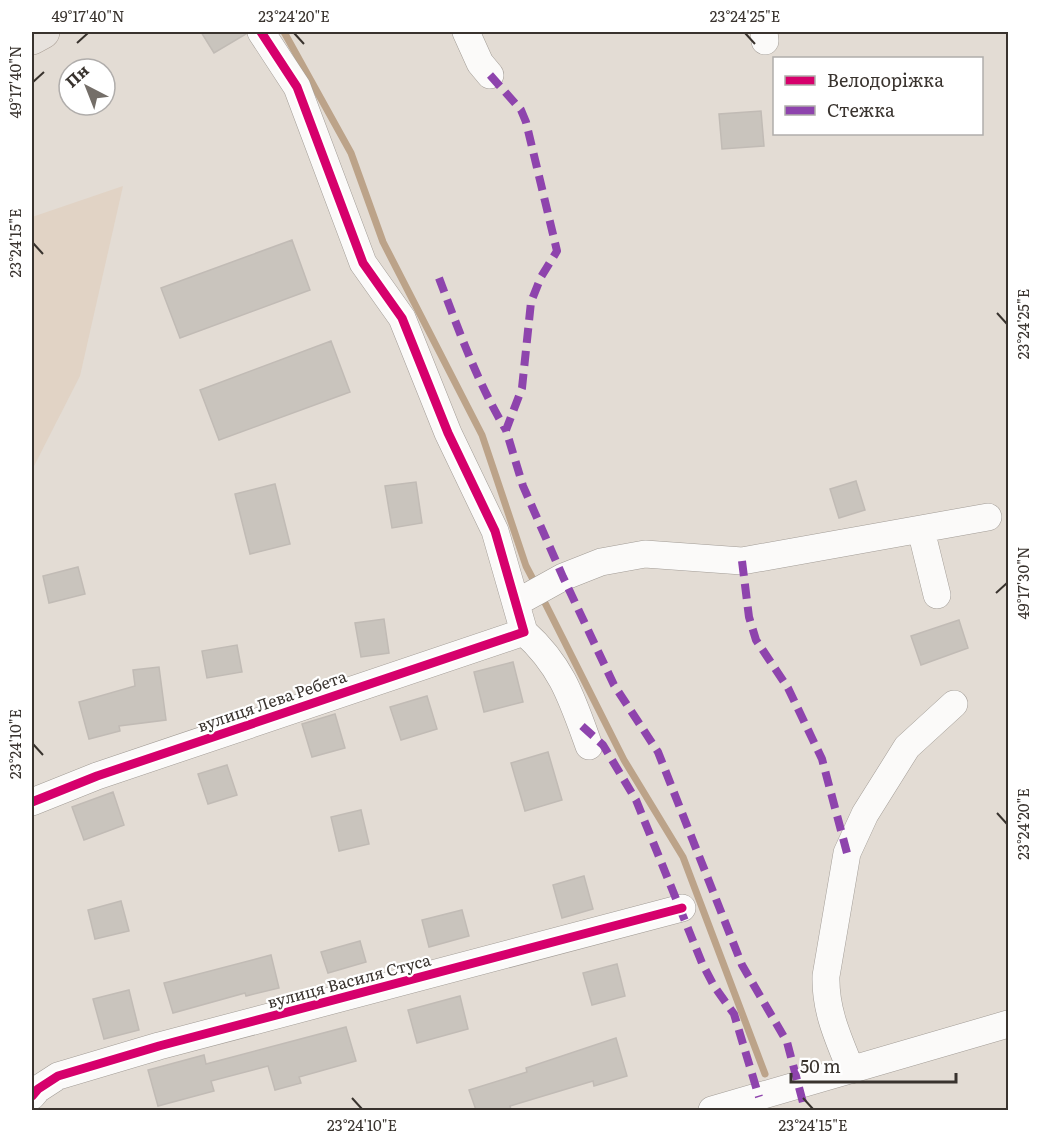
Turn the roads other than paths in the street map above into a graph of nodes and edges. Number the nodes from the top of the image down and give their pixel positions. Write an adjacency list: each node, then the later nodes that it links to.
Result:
1 (44, 32): 4 (main road)
2 (261, 32): 8 (street)
3 (466, 32): 5 (street)
4 (32, 38)
5 (490, 75)
6 (988, 517): 7 (street)
7 (921, 530): 8 (street); 9 (street)
8 (531, 595): 10 (street)
9 (937, 595)
10 (524, 632): 12 (street); 13 (street, вулиця Лева Ребета)
11 (954, 704): 16 (street)
12 (589, 746)
13 (32, 802)
14 (682, 908): 17 (street, вулиця Василя Стуса)
15 (1008, 1024): 16 (street)
16 (850, 1070): 18 (street)
17 (32, 1096)
18 (712, 1110)

